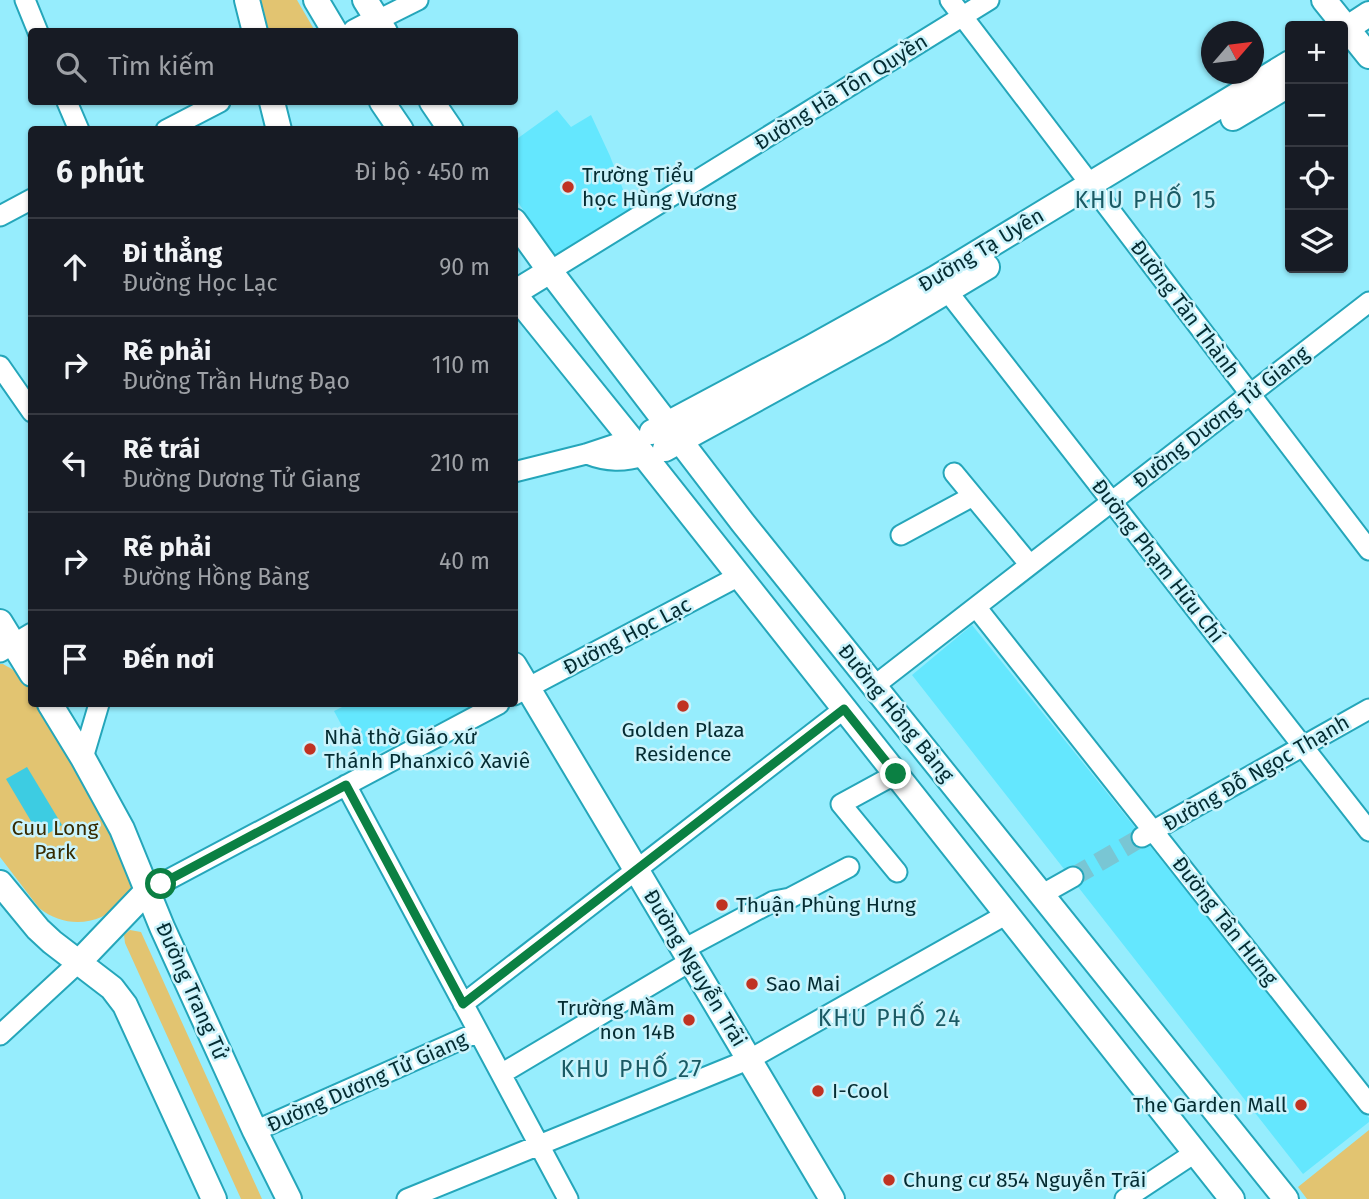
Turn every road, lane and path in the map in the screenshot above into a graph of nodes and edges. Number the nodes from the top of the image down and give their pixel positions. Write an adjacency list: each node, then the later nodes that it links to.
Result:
1 (25, 0): 11 (street)
2 (247, 0): 12 (main road)
3 (316, 0): 13 (main road)
4 (418, 0): 10 (street)
5 (950, 0): 9 (street, Đường Tân Thành)
6 (989, 0): 9 (street, Đường Hà Tôn Quyền)
7 (1324, 0): 15 (main road)
8 (1369, 14): 15 (main road)
9 (963, 16): 28 (street, Đường Tân Thành); 32 (street, Đường Hà Tôn Quyền)
10 (376, 17): 14 (main road)
11 (36, 28)
12 (254, 28)
13 (333, 28)
14 (361, 28)
15 (1355, 41)
16 (1285, 67): 28 (main road, Đường Tạ Uyên)
17 (1285, 87): 28 (main road, Đường Tạ Uyên)
18 (68, 105): 23 (street)
19 (214, 105): 24 (street)
20 (273, 105): 25 (main road)
21 (384, 105): 26 (main road)
22 (434, 105): 27 (main road)
23 (77, 126)
24 (174, 126)
25 (278, 126)
26 (398, 126)
27 (448, 126)
28 (1095, 191): 33 (main road, Đường Tạ Uyên); 38 (street, Đường Tân Thành)
29 (28, 202): 30 (street)
30 (0, 216)
31 (518, 227): 32 (main road, Đường Hồng Bàng)
32 (550, 271): 34 (main road); 40 (main road, Đường Hồng Bàng)
33 (942, 285): 40 (main road, Đường Tạ Uyên); 45 (street, Đường Phạm Hữu Chí)
34 (518, 291)
35 (518, 299): 41 (main road, Đường Hồng Bàng)
36 (1369, 302): 38 (street, Đường Dương Tử Giang)
37 (0, 366): 39 (street)
38 (1250, 394): 45 (street, Đường Dương Tử Giang); 47 (street, Đường Tân Thành)
39 (28, 406)
40 (673, 433): 41 (main road, Đường Tạ Uyên); 48 (main road, Đường Hồng Bàng)
41 (638, 447): 42 (street); 50 (main road, Đường Hồng Bàng)
42 (518, 471)
43 (954, 473): 44 (street)
44 (973, 496): 46 (street); 49 (street)
45 (1112, 501): 49 (street, Đường Dương Tử Giang); 62 (street, Đường Phạm Hữu Chí)
46 (901, 535)
47 (1369, 550)
48 (771, 559): 50 (main road); 55 (main road, Đường Hồng Bàng)
49 (1030, 565): 51 (street, Đường Dương Tử Giang)
50 (739, 576): 56 (street, Đường Học Lạc); 60 (main road, Đường Hồng Bàng)
51 (976, 607): 55 (street, Đường Dương Tử Giang); 67 (street, Đường Tân Hưng)
52 (0, 622): 53 (main road)
53 (15, 643): 54 (main road)
54 (28, 667)
55 (874, 686): 60 (main road); 74 (main road, Đường Hồng Bàng)
56 (521, 692): 69 (main road, Đường Nguyễn Trãi)
57 (52, 707): 63 (main road, Đường Trang Tử)
58 (98, 707): 63 (street)
59 (493, 707): 65 (street)
60 (844, 709): 64 (main road, Đường Hồng Bàng); 69 (street, Đường Dương Tử Giang)
61 (1369, 709): 62 (street, Đường Đỗ Ngọc Thạnh)
62 (1303, 747): 66 (street, Đường Phạm Hữu Chí); 67 (street, Đường Đỗ Ngọc Thạnh)
63 (83, 758): 73 (main road, Đường Trang Tử)
64 (896, 774): 70 (street); 75 (main road, Đường Hồng Bàng)
65 (346, 785): 73 (street); 78 (street)
66 (1369, 831)
67 (1148, 834): 83 (street, Đường Tân Hưng)
68 (849, 867): 76 (street)
69 (636, 871): 76 (main road, Đường Nguyễn Trãi); 78 (street, Đường Dương Tử Giang)
70 (897, 872)
71 (1073, 877): 74 (street)
72 (0, 883): 77 (main road)
73 (147, 891): 77 (main road); 85 (main road, Đường Trang Tử)
74 (1041, 895): 75 (main road); 84 (main road, Đường Hồng Bàng)
75 (1007, 914): 81 (street); 87 (main road, Đường Hồng Bàng)
76 (687, 955): 81 (main road, Đường Nguyễn Trãi); 82 (street)
77 (79, 962): 80 (street); 88 (main road)
78 (463, 1004): 79 (street)
79 (478, 1032): 82 (street); 85 (street, Đường Dương Tử Giang)
80 (0, 1035)
81 (750, 1059): 86 (street); 92 (main road, Đường Nguyễn Trãi)
82 (501, 1074): 86 (street)
83 (1369, 1104)
84 (1231, 1130): 87 (main road); 95 (main road, Đường Hồng Bàng)
85 (255, 1131): 89 (main road, Đường Trang Tử)
86 (539, 1145): 90 (street); 91 (street)
87 (1196, 1152): 93 (street); 94 (main road, Đường Hồng Bàng)
88 (214, 1199)
89 (289, 1199)
90 (407, 1199)
91 (568, 1199)
92 (832, 1199)
93 (1125, 1199)
94 (1232, 1199)
95 (1286, 1199)

